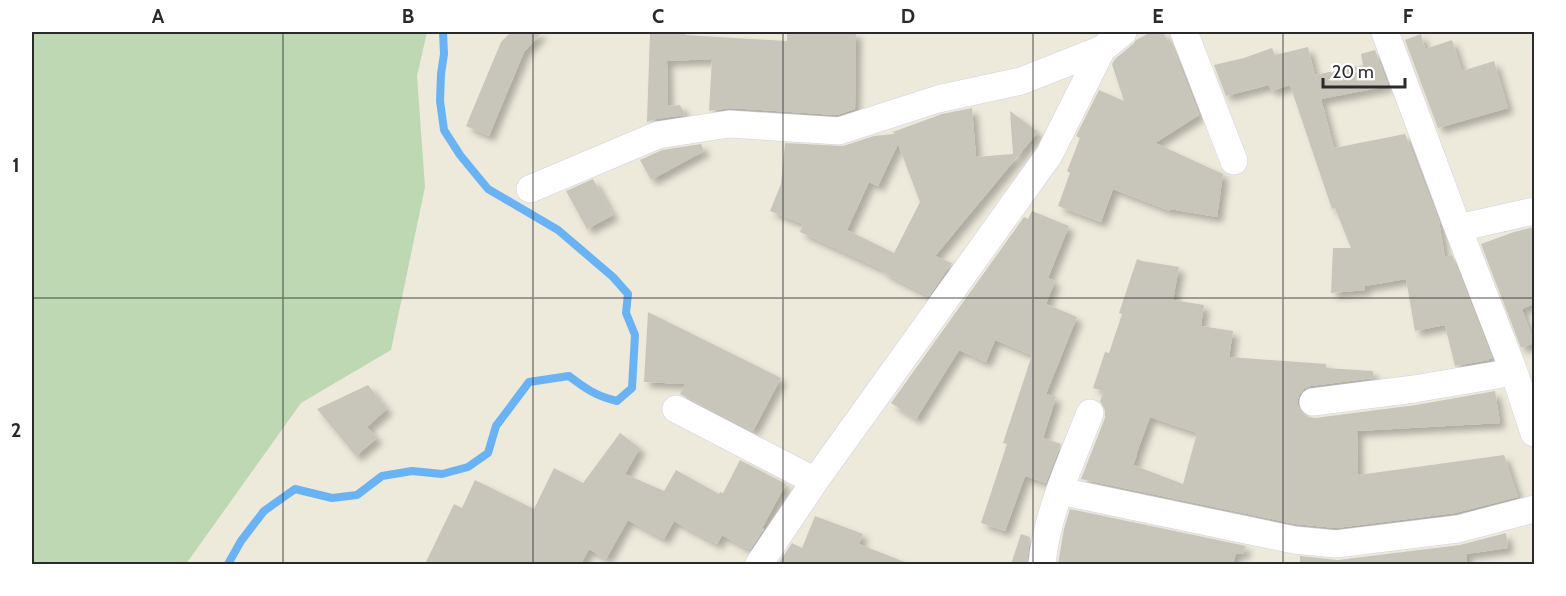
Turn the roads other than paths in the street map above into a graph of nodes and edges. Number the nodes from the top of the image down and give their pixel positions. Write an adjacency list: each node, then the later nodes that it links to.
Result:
1 (1123, 32): 4 (street)
2 (1184, 32): 5 (street)
3 (1385, 32): 8 (street)
4 (1102, 49): 6 (street); 14 (street)
5 (1234, 161)
6 (530, 189)
7 (1534, 211): 8 (street)
8 (1458, 228): 9 (street)
9 (1514, 372): 10 (street); 13 (street)
10 (1313, 402)
11 (676, 409): 14 (street)
12 (1090, 413): 15 (street)
13 (1534, 433)
14 (815, 481): 18 (street)
15 (1060, 491): 17 (street); 19 (street)
16 (1534, 509): 17 (street)
17 (1336, 554)
18 (759, 564)
19 (1042, 564)

